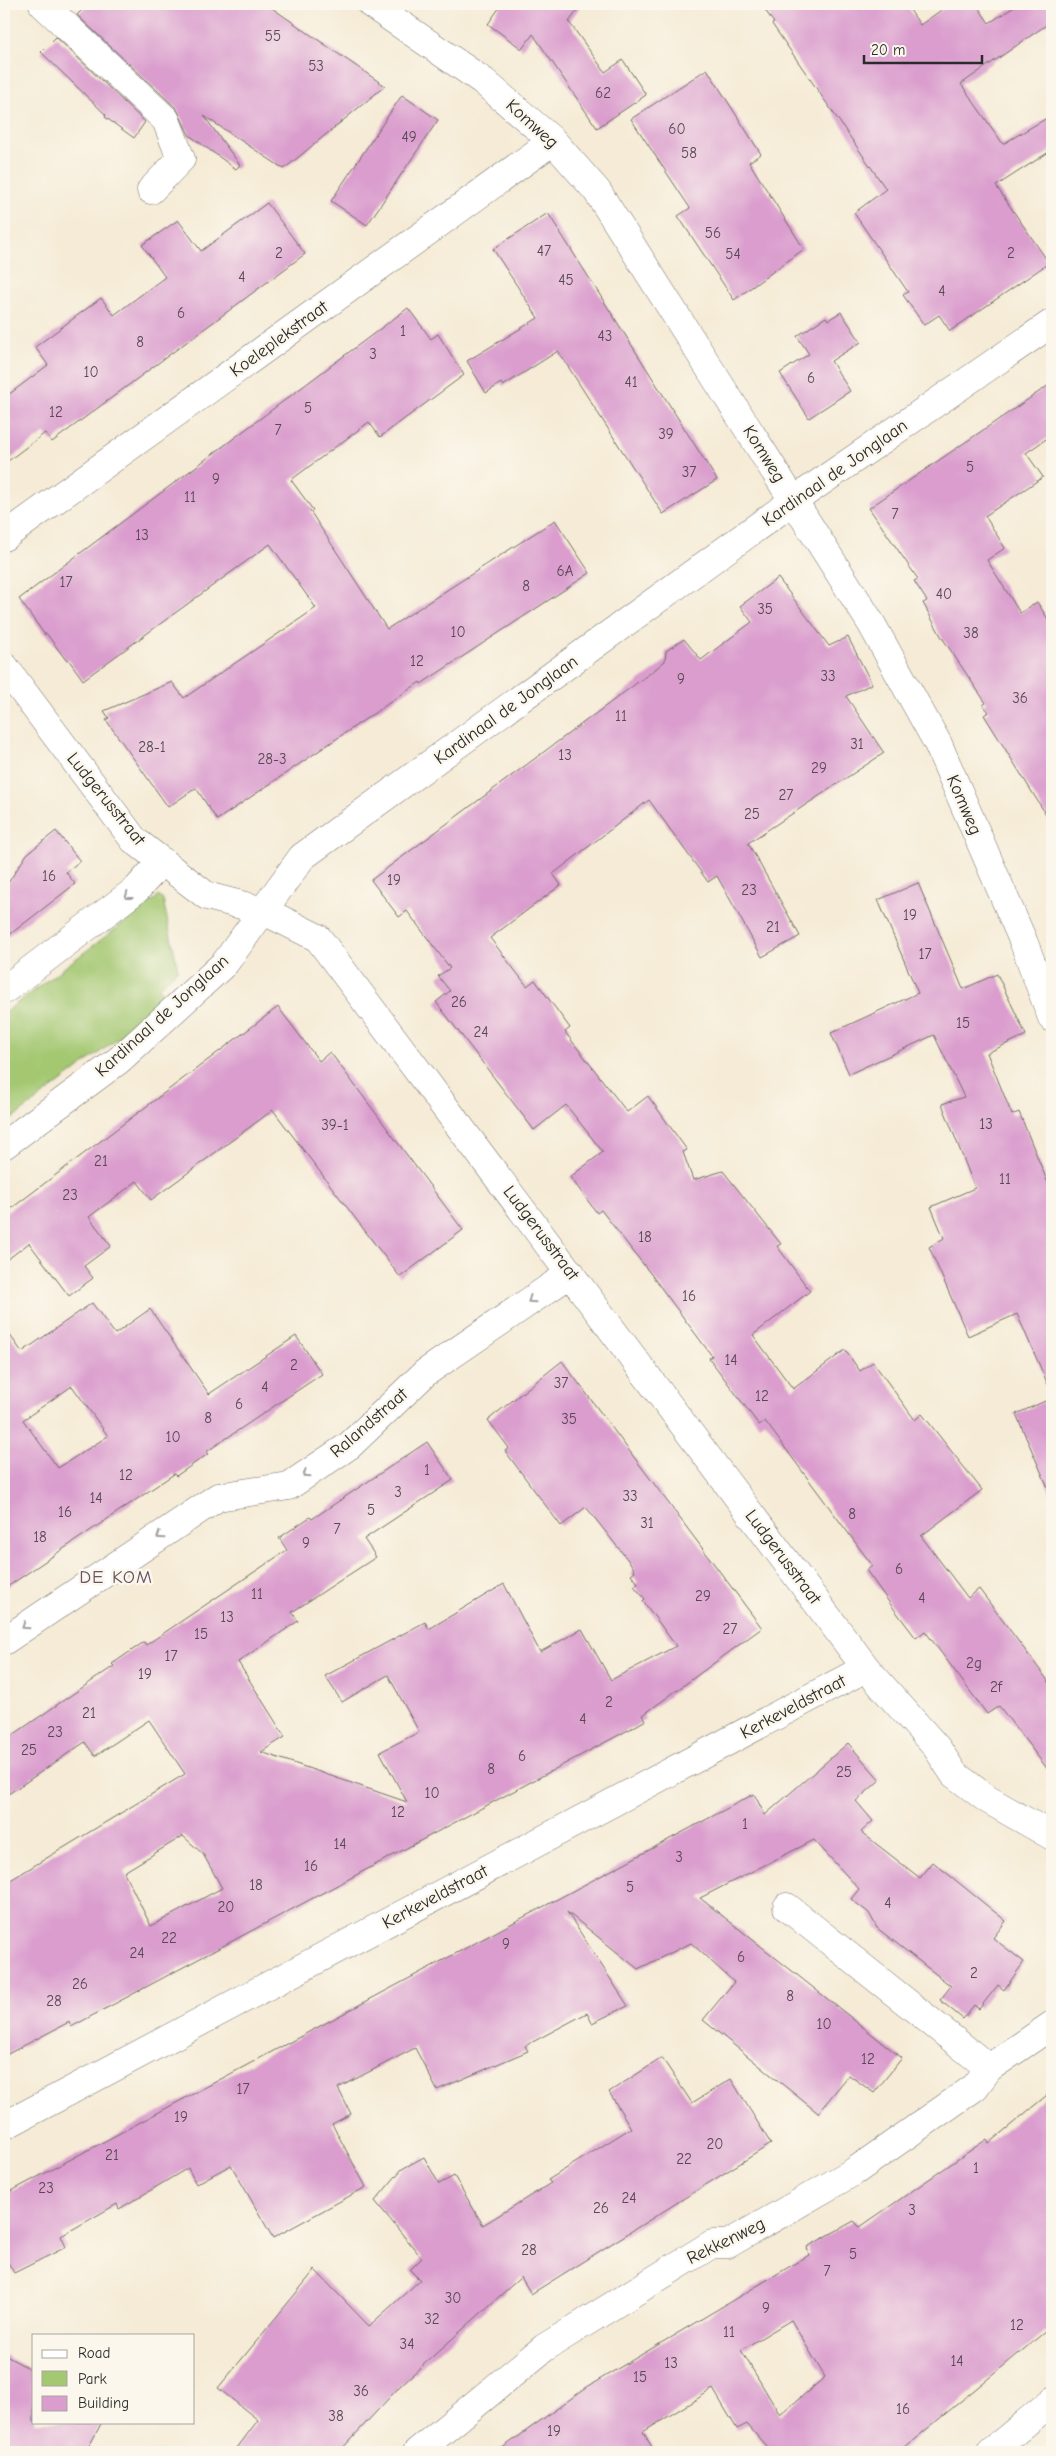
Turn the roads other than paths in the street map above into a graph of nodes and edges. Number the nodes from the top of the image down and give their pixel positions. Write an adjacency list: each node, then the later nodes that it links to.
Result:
1 (42, 4): 4 (street)
2 (372, 4): 3 (street, Komweg)
3 (553, 141): 6 (street, Komweg); 7 (street, Koeleplekstraat)
4 (151, 190)
5 (1052, 323): 6 (street, Kardinaal de Jonglaan)
6 (793, 501): 10 (street, Kardinaal de Jonglaan); 12 (street, Komweg)
7 (4, 537)
8 (4, 666): 9 (street, Ludgerusstraat)
9 (162, 861): 10 (street, Ludgerusstraat); 11 (street, one-way to 11)
10 (264, 911): 13 (street, Kardinaal de Jonglaan); 14 (street, Ludgerusstraat)
11 (4, 990)
12 (1052, 1018)
13 (4, 1145)
14 (571, 1273): 15 (street, Ralandstraat, one-way to 15); 16 (street, Ludgerusstraat)
15 (4, 1641)
16 (866, 1668): 17 (street, Ludgerusstraat); 21 (street, Kerkeveldstraat)
17 (1052, 1836)
18 (787, 1907): 20 (street)
19 (1052, 2024): 20 (street, Rekkenweg)
20 (989, 2068): 23 (street, Rekkenweg)
21 (4, 2126)
22 (1052, 2401): 24 (street)
23 (417, 2452)
24 (991, 2452)

